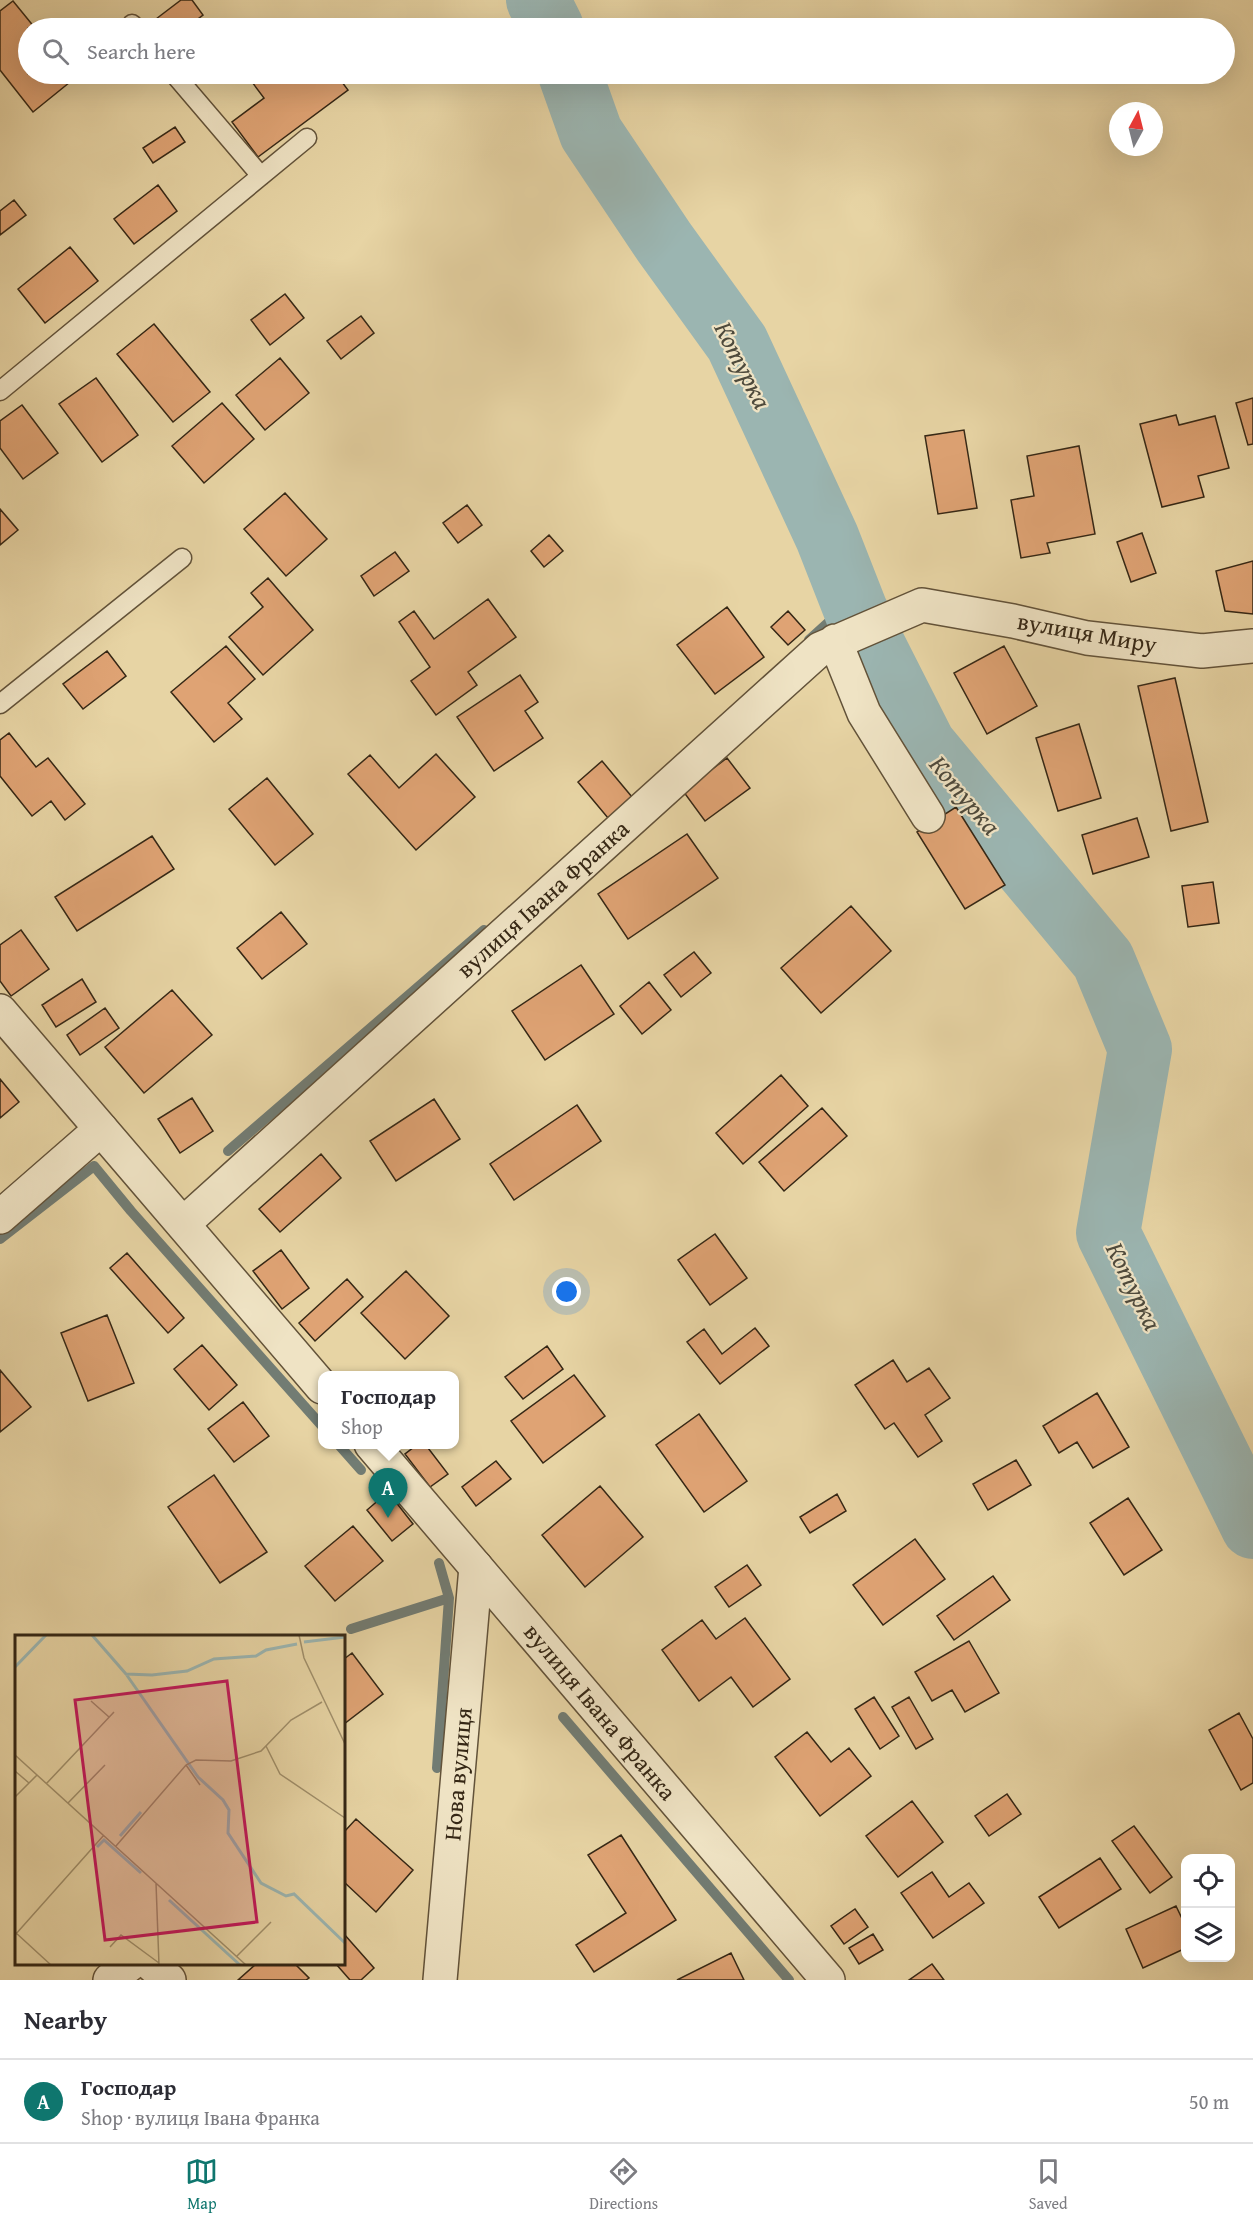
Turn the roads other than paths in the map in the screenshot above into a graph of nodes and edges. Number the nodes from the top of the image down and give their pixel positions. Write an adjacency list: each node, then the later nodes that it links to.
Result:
1 (182, 84): 3 (lane)
2 (307, 138): 3 (lane)
3 (261, 177): 4 (lane)
4 (0, 391)
5 (182, 558): 9 (lane)
6 (922, 605): 7 (street, вулиця Івана Франка); 8 (street, вулиця Миру)
7 (836, 641): 10 (street); 14 (street, вулиця Івана Франка)
8 (1253, 646)
9 (0, 704)
10 (928, 816)
11 (0, 1011): 12 (street)
12 (101, 1129): 13 (street); 14 (street)
13 (0, 1217)
14 (183, 1224): 15 (street)
15 (318, 1382)
16 (375, 1449): 17 (street, вулиця Івана Франка)
17 (476, 1567): 22 (street, Нова вулиця); 23 (street, вулиця Івана Франка)
18 (129, 1965): 20 (street)
19 (153, 1965): 21 (street)
20 (110, 1980)
21 (169, 1980)
22 (440, 1980)
23 (828, 1980)

